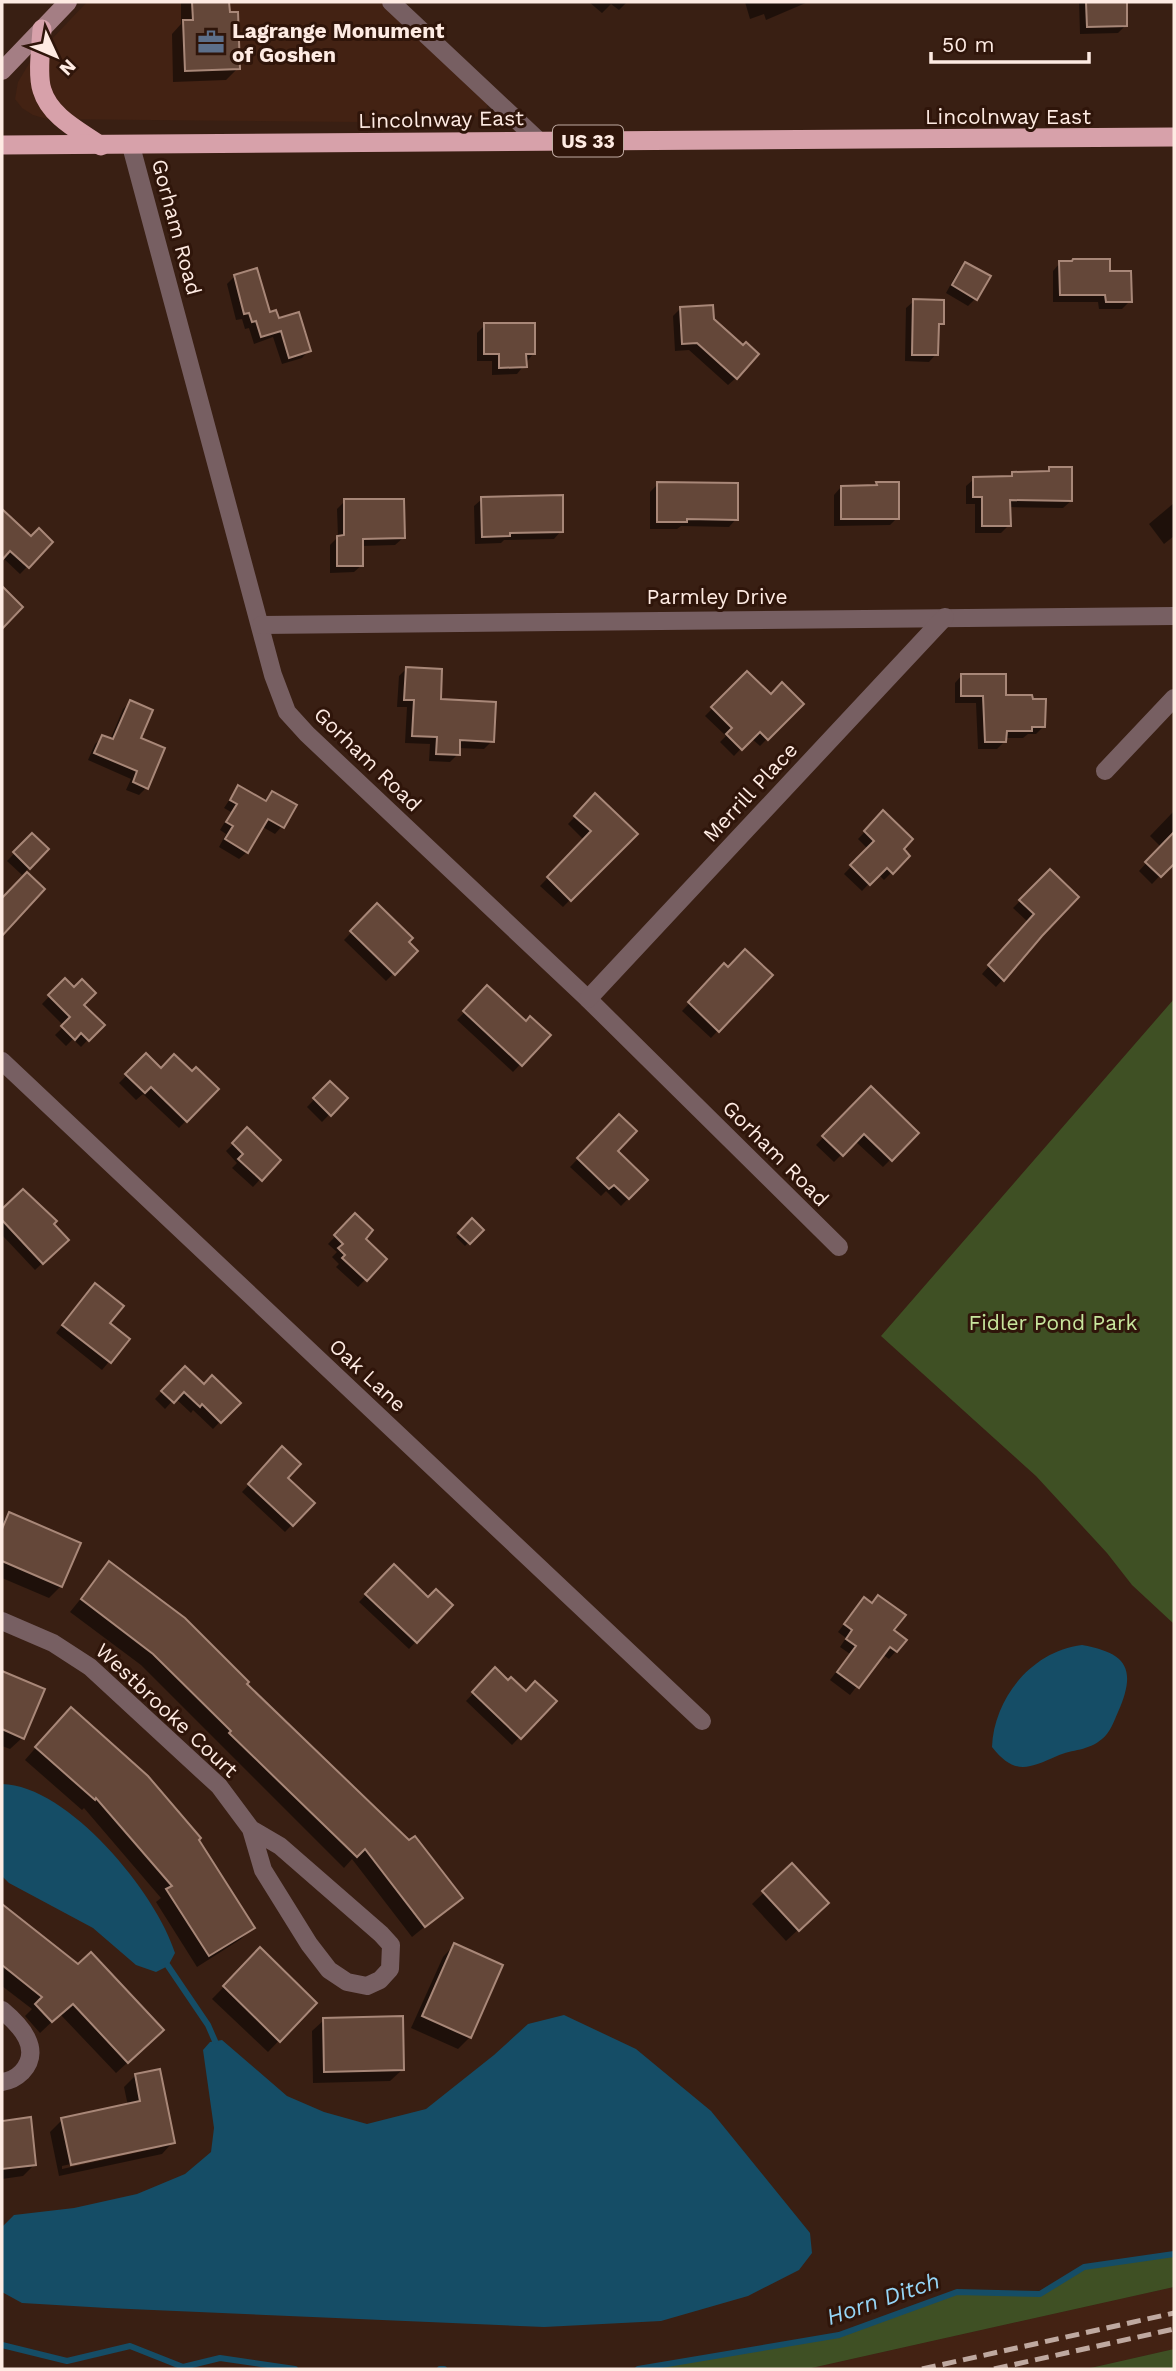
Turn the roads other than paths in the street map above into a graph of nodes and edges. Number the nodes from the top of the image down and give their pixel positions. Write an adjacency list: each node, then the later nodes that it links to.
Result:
1 (68, 2): 3 (main road)
2 (391, 2): 6 (street)
3 (42, 29): 4 (main road); 8 (highway)
4 (2, 71)
5 (1174, 137): 6 (highway, Lincolnway East / US 33)
6 (538, 141): 9 (highway, Lincolnway East / US 33)
7 (2, 145): 8 (highway, Lincolnway East / US 33)
8 (101, 146): 9 (highway, Lincolnway East / US 33)
9 (131, 146): 12 (street, Gorham Road)
10 (1174, 616): 11 (street, Parmley Drive)
11 (944, 617): 12 (street, Parmley Drive); 15 (street, Merrill Place)
12 (261, 625): 15 (street, Gorham Road)
13 (1174, 698): 14 (street)
14 (1105, 771)
15 (588, 999): 17 (street, Gorham Road)
16 (2, 1061): 19 (street, Oak Lane)
17 (839, 1247)
18 (2, 1621): 20 (street, Westbrooke Court)
19 (702, 1721)
20 (251, 1829): 20 (street, Westbrooke Court)
21 (2, 2010): 22 (street)
22 (2, 2082)

